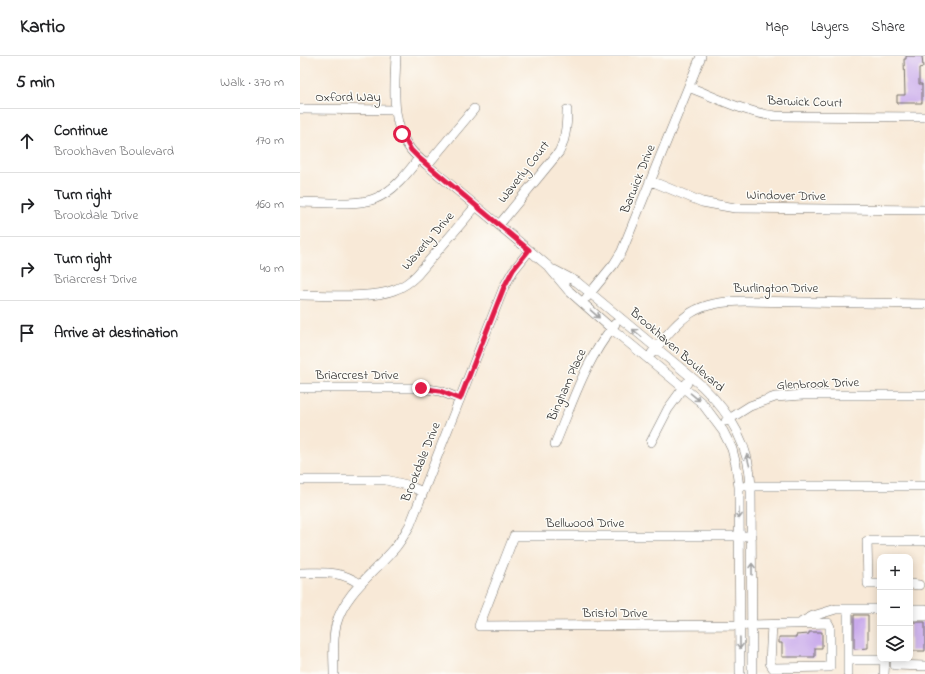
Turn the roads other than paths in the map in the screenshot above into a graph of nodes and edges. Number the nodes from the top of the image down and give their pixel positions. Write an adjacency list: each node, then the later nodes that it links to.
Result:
1 (396, 56): 6 (street, Brookhaven Boulevard)
2 (701, 56): 3 (street, Barwick Drive)
3 (689, 86): 8 (street, Barwick Court); 11 (street, Barwick Drive)
4 (474, 109): 10 (street)
5 (300, 110): 6 (street, Oxford Way)
6 (396, 110): 9 (street, Brookhaven Boulevard)
7 (567, 110): 15 (street, Waverly Court)
8 (925, 117)
9 (419, 158): 10 (street, Brookhaven Boulevard); 12 (street)
10 (427, 165): 13 (street, Brookhaven Boulevard)
11 (651, 181): 14 (street, Windover Drive); 18 (street, Barwick Drive)
12 (300, 202)
13 (476, 206): 15 (street, Brookhaven Boulevard); 19 (street, Waverly Drive)
14 (925, 210)
15 (499, 225): 16 (street, Brookhaven Boulevard)
16 (529, 250): 17 (street, Brookhaven Boulevard); 30 (street, Brookdale Drive)
17 (548, 266): 18 (street, Brookhaven Boulevard); 20 (street, Brookhaven Boulevard)
18 (590, 294): 20 (street, Barwick Drive); 22 (street, Brookhaven Boulevard)
19 (300, 295)
20 (583, 303): 23 (street, Brookhaven Boulevard, one-way to 23)
21 (925, 304): 24 (street, Burlington Drive)
22 (620, 319): 23 (street, Bingham Place); 24 (street, Brookhaven Boulevard, one-way to 22)
23 (612, 329): 25 (street, Brookhaven Boulevard); 34 (street, Bingham Place)
24 (656, 348): 25 (street, Burlington Drive); 26 (street, Brookhaven Boulevard)
25 (648, 358): 27 (street, Brookhaven Boulevard)
26 (691, 378): 27 (street); 31 (street, Brookhaven Boulevard)
27 (683, 387): 32 (street, Brookhaven Boulevard, one-way to 32); 33 (street)
28 (300, 388): 30 (street, Briarcrest Drive)
29 (925, 395): 31 (street, Glenbrook Drive)
30 (460, 399): 39 (street, Brookdale Drive)
31 (730, 418): 32 (street, Glenbrook Drive); 36 (street, Brookhaven Boulevard, one-way to 31)
32 (719, 425): 38 (street, Brookhaven Boulevard)
33 (651, 442)
34 (555, 444)
35 (300, 480): 39 (street)
36 (752, 486): 37 (street); 38 (street); 41 (street, Brookhaven Boulevard)
37 (925, 486)
38 (739, 487): 40 (street, Brookhaven Boulevard, one-way to 40)
39 (423, 492): 44 (street, Brookdale Drive)
40 (740, 536): 41 (street, Bellwood Drive); 46 (street, Brookhaven Boulevard); 58 (street, Bellwood Drive)
41 (752, 536): 47 (street, Brookhaven Boulevard, one-way to 41)
42 (925, 541): 45 (street)
43 (300, 573): 44 (street)
44 (360, 584): 65 (street, Brookdale Drive)
45 (877, 584)
46 (740, 597): 47 (street); 56 (street, Brookhaven Boulevard)
47 (752, 597): 57 (street, Brookhaven Boulevard)
48 (848, 609): 49 (street); 55 (street); 60 (street)
49 (877, 609)
50 (913, 609): 51 (street)
51 (925, 609)
52 (913, 616): 53 (street)
53 (925, 616)
54 (772, 624): 55 (street, Bristol Drive); 57 (street, Bristol Drive); 64 (street)
55 (799, 624): 64 (street, Bristol Drive)
56 (739, 625): 57 (street, Bristol Drive); 58 (street, Bristol Drive); 66 (street, Brookhaven Boulevard, one-way to 66)
57 (752, 625): 67 (street, Brookhaven Boulevard)
58 (479, 626)
59 (877, 659): 60 (street)
60 (848, 660): 68 (street)
61 (885, 662): 69 (street)
62 (896, 662): 63 (street)
63 (925, 666)
64 (825, 671)
65 (334, 674)
66 (740, 674)
67 (752, 674)
68 (848, 674)
69 (884, 674)

